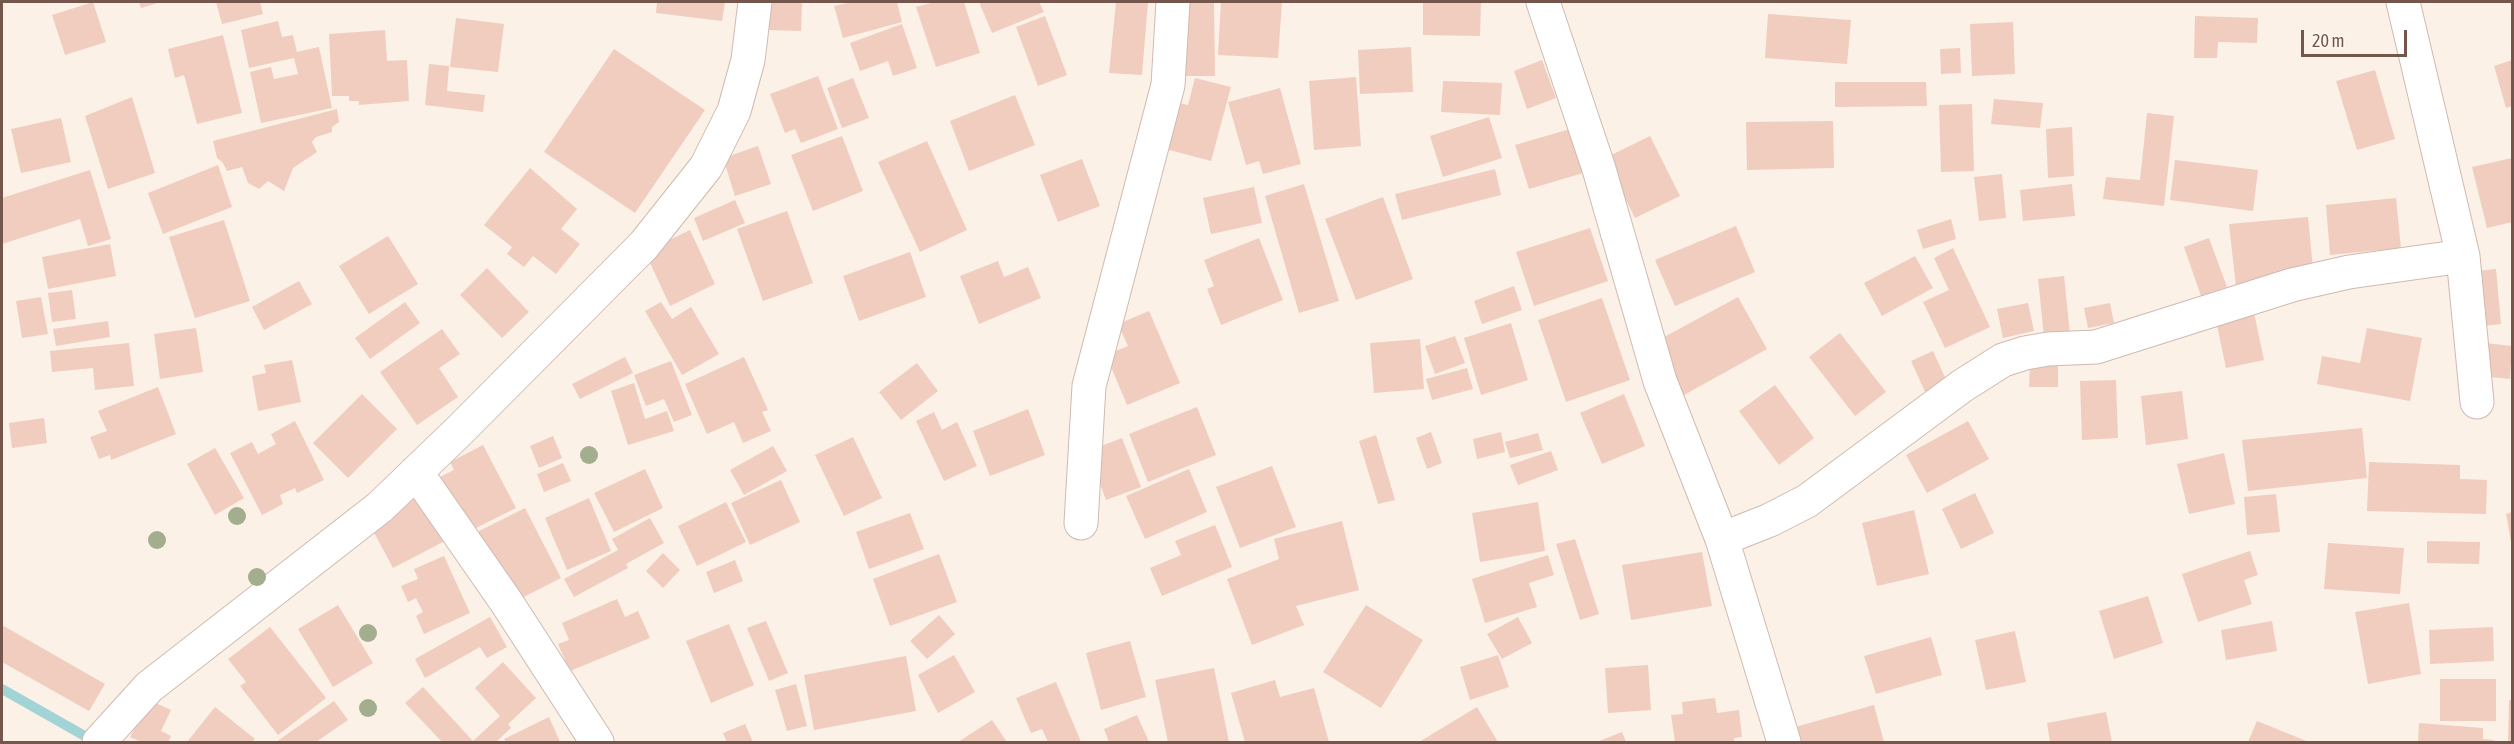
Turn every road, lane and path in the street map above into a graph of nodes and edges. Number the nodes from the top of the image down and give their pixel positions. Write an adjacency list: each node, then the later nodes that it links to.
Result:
1 (755, 2): 7 (street)
2 (1173, 2): 8 (street)
3 (1543, 2): 9 (street)
4 (2403, 2): 5 (street)
5 (2463, 256): 6 (street); 9 (street)
6 (2477, 402)
7 (416, 472): 10 (street); 11 (street)
8 (1081, 523)
9 (1722, 539): 12 (street)
10 (99, 742)
11 (597, 742)
12 (1784, 742)

